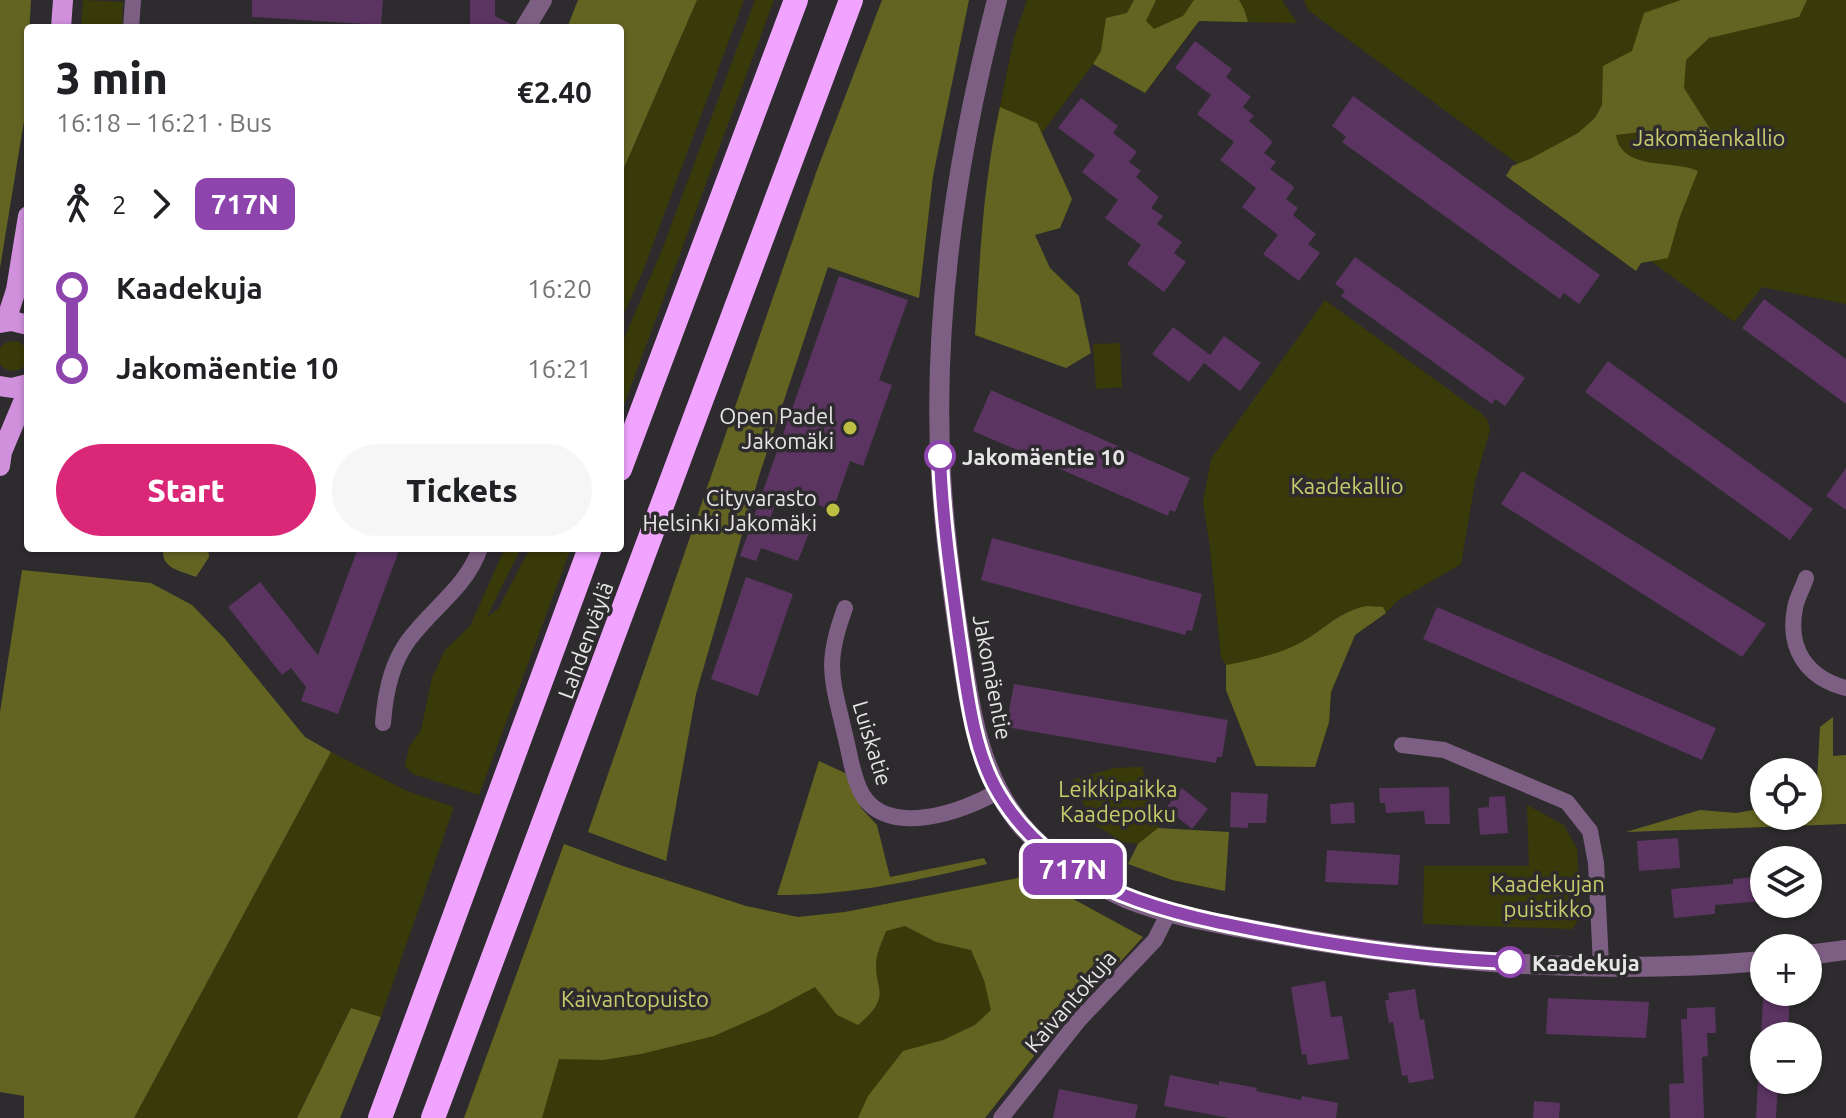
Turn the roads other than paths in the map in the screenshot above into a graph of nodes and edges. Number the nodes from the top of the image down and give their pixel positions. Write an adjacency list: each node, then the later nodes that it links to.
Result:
1 (63, 0): 7 (main road)
2 (133, 0): 8 (street)
3 (542, 0): 9 (street)
4 (796, 0): 17 (highway)
5 (851, 0): 32 (highway, Lahdenväylä)
6 (997, 0): 25 (street, Jakomäentie)
7 (61, 24)
8 (131, 24)
9 (527, 24)
10 (24, 241): 11 (main road)
11 (3, 322): 12 (main road)
12 (24, 325)
13 (0, 386): 14 (main road)
14 (24, 387)
15 (24, 397): 16 (main road)
16 (1, 454)
17 (624, 458)
18 (478, 552): 23 (street)
19 (589, 552): 31 (highway, Lahdenväylä)
20 (1806, 578): 22 (street)
21 (845, 608): 25 (street, Luiskatie)
22 (1846, 688)
23 (383, 723)
24 (1402, 745): 30 (street)
25 (997, 792): 26 (street, Jakomäentie)
26 (1169, 912): 30 (street, Jakomäentie); 33 (street, Kaivantokuja)
27 (1846, 950): 28 (street)
28 (1822, 953)
29 (1750, 962): 30 (street, Jakomäentie)
30 (1601, 965)
31 (380, 1118)
32 (433, 1118)
33 (1001, 1118)

